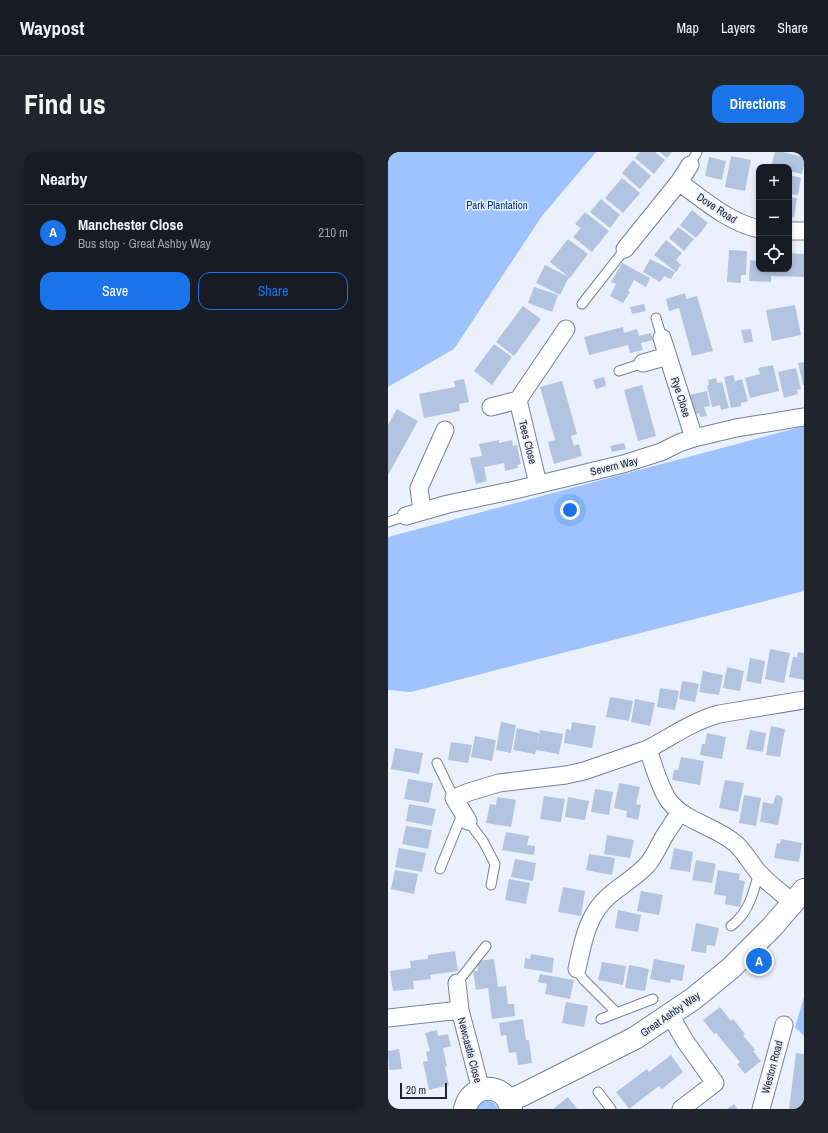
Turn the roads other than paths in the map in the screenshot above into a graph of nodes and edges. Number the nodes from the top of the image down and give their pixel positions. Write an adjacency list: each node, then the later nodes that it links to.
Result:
1 (694, 159): 2 (street)
2 (679, 182): 3 (street, Dove Road); 6 (street)
3 (756, 228)
4 (792, 231): 5 (street)
5 (804, 232)
6 (625, 249): 7 (lane)
7 (582, 304)
8 (656, 318): 10 (lane)
9 (566, 329): 14 (street)
10 (662, 338): 11 (street, Rye Close)
11 (668, 356): 12 (street); 18 (street, Rye Close)
12 (643, 363): 13 (lane)
13 (620, 371)
14 (518, 400): 15 (street); 19 (street, Tees Close)
15 (491, 407)
16 (804, 417): 18 (street, Severn Way)
17 (446, 430): 20 (street)
18 (694, 438): 19 (street, Severn Way)
19 (538, 484): 20 (street, Severn Way)
20 (414, 513): 21 (lane)
21 (388, 522)
22 (804, 700): 23 (street)
23 (648, 750): 25 (street); 26 (street)
24 (437, 763): 25 (lane)
25 (462, 810): 27 (lane); 29 (lane)
26 (680, 812): 28 (street); 33 (street)
27 (440, 869)
28 (759, 873): 30 (street); 31 (lane)
29 (491, 885)
30 (799, 897): 38 (street, Great Ashby Way)
31 (732, 926)
32 (486, 946): 34 (lane)
33 (577, 969): 37 (lane)
34 (457, 984): 36 (street, Newcastle Close)
35 (653, 998): 37 (lane)
36 (460, 1010): 39 (street, Newcastle Close); 42 (street, Newcastle Close)
37 (617, 1013): 40 (lane)
38 (670, 1015): 44 (street, Great Ashby Way); 47 (street)
39 (388, 1018)
40 (601, 1019)
41 (784, 1025): 48 (street, Weston Road)
42 (481, 1090): 44 (street, Great Ashby Way); 45 (street)
43 (598, 1092): 46 (lane)
44 (509, 1105)
45 (465, 1109)
46 (611, 1109)
47 (681, 1109)
48 (761, 1109)

